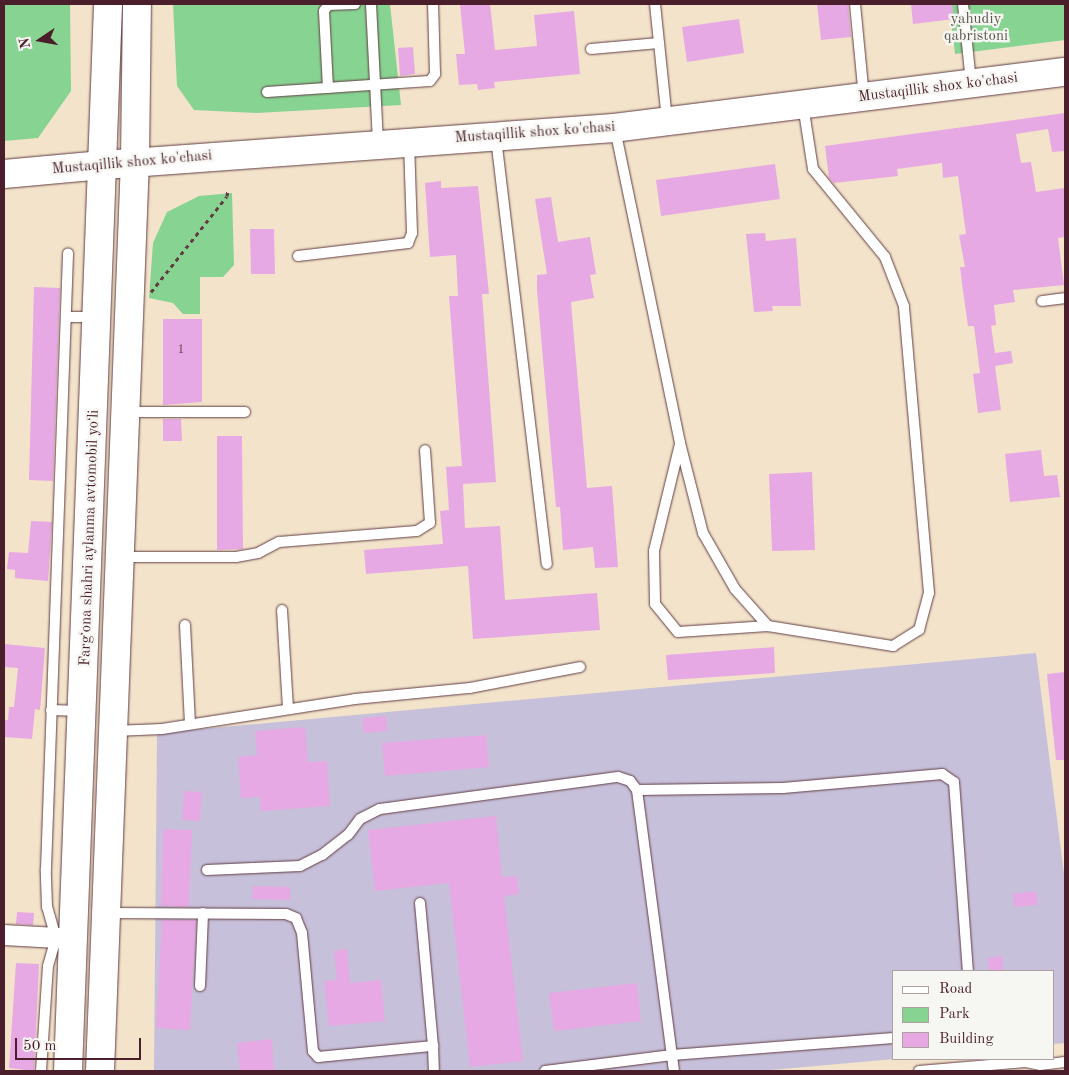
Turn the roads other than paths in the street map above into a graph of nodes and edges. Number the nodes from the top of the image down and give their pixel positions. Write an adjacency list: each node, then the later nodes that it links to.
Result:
1 (108, 4): 24 (main road, Fargʻona shahri aylanma avtomobil yoʻli)
2 (137, 4): 23 (main road, Fargʻona shahri aylanma avtomobil yoʻli)
3 (355, 4): 14 (lane)
4 (371, 4): 13 (lane)
5 (433, 4): 13 (lane)
6 (655, 4): 9 (lane)
7 (855, 4): 16 (lane)
8 (963, 4): 12 (lane)
9 (659, 43): 10 (lane); 18 (lane)
10 (591, 49)
11 (1065, 72): 12 (main road, Mustaqillik shox ko'chasi)
12 (971, 84): 16 (main road, Mustaqillik shox ko'chasi)
13 (374, 86): 14 (lane); 22 (lane)
14 (328, 88): 15 (lane)
15 (267, 92)
16 (864, 98): 17 (main road, Mustaqillik shox ko'chasi)
17 (802, 104): 18 (main road, Mustaqillik shox ko'chasi); 40 (lane)
18 (667, 121): 19 (main road, Mustaqillik shox ko'chasi)
19 (614, 128): 20 (main road, Mustaqillik shox ko'chasi); 34 (lane)
20 (496, 136): 21 (main road, Mustaqillik shox ko'chasi); 37 (lane)
21 (408, 142): 22 (main road, Mustaqillik shox ko'chasi); 27 (lane)
22 (378, 144): 23 (main road, Mustaqillik shox ko'chasi)
23 (135, 161): 24 (main road, Mustaqillik shox ko'chasi); 32 (main road, Fargʻona shahri aylanma avtomobil yoʻli)
24 (103, 165): 25 (main road, Mustaqillik shox ko'chasi); 31 (main road, Fargʻona shahri aylanma avtomobil yoʻli)
25 (4, 174)
26 (68, 253): 30 (lane)
27 (298, 256)
28 (1065, 298): 29 (lane)
29 (1042, 301)
30 (67, 317): 31 (lane); 43 (lane)
31 (98, 317): 44 (main road, Fargʻona shahri aylanma avtomobil yoʻli)
32 (126, 412): 33 (lane); 36 (main road, Fargʻona shahri aylanma avtomobil yoʻli)
33 (245, 412)
34 (680, 443): 40 (lane); 40 (lane)
35 (425, 450): 36 (lane)
36 (120, 556): 46 (main road, Fargʻona shahri aylanma avtomobil yoʻli)
37 (547, 564)
38 (282, 610): 42 (lane)
39 (185, 626): 45 (lane)
40 (768, 626)
41 (580, 667): 42 (lane)
42 (288, 709): 45 (lane)
43 (51, 710): 44 (lane); 53 (lane)
44 (84, 711): 53 (main road, Fargʻona shahri aylanma avtomobil yoʻli)
45 (190, 724): 46 (lane)
46 (114, 731): 50 (main road, Fargʻona shahri aylanma avtomobil yoʻli)
47 (638, 790): 48 (lane); 54 (lane); 58 (lane)
48 (207, 870)
49 (420, 903): 57 (lane)
50 (107, 913): 51 (lane); 63 (main road, Fargʻona shahri aylanma avtomobil yoʻli)
51 (203, 913): 55 (lane); 57 (lane)
52 (4, 935): 53 (street)
53 (66, 938): 61 (lane); 62 (main road, Fargʻona shahri aylanma avtomobil yoʻli)
54 (968, 970)
55 (200, 986)
56 (892, 1038): 58 (lane)
57 (433, 1046): 64 (lane)
58 (672, 1055): 65 (lane); 66 (lane)
59 (1065, 1062): 60 (lane)
60 (1041, 1068): 67 (lane)
61 (41, 1071)
62 (68, 1071)
63 (100, 1071)
64 (434, 1071)
65 (545, 1071)
66 (674, 1071)
67 (918, 1071)

